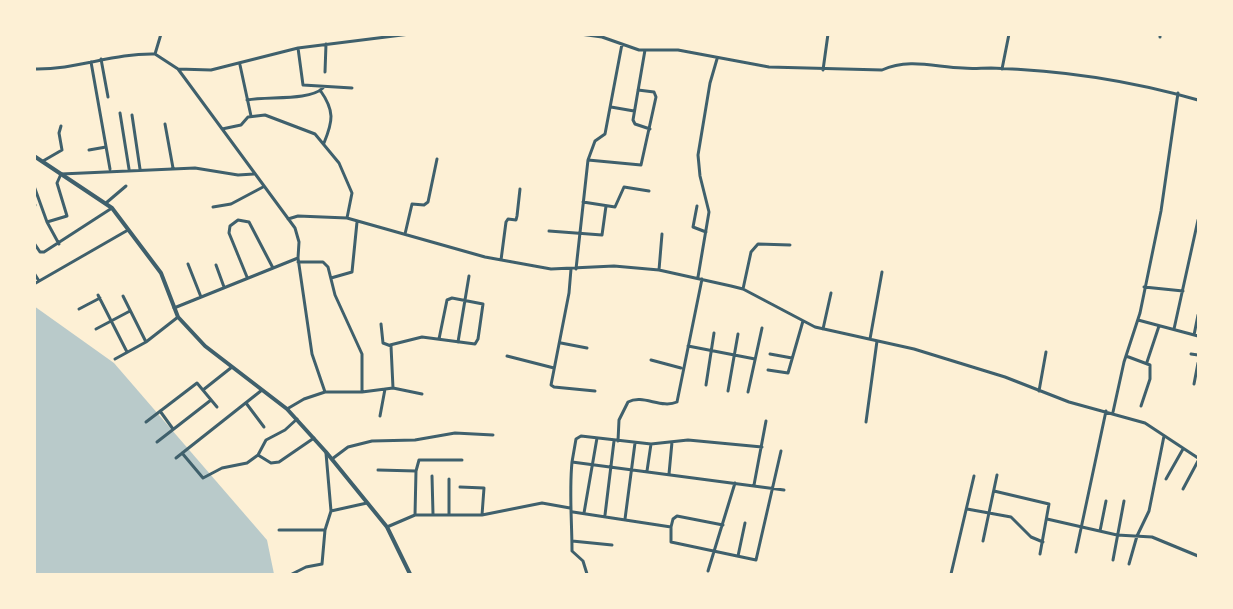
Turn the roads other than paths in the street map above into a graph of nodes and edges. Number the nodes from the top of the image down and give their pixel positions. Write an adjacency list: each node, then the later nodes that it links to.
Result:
1 (161, 34): 10 (street)
2 (410, 34): 6 (street)
3 (580, 34): 7 (street)
4 (828, 34): 18 (street)
5 (1009, 34): 17 (street)
6 (326, 44): 8 (street); 19 (street)
7 (622, 44): 9 (street); 28 (street)
8 (298, 48): 14 (street); 20 (street)
9 (645, 50): 12 (street); 23 (street)
10 (155, 54): 11 (street); 16 (street)
11 (101, 59): 13 (street); 25 (street)
12 (717, 59): 18 (street); 69 (street)
13 (91, 62): 15 (street); 38 (street)
14 (240, 65): 16 (street); 26 (street)
15 (34, 69)
16 (178, 69): 35 (street)
17 (1002, 69): 18 (street); 24 (street)
18 (823, 70)
19 (325, 72)
20 (324, 87): 21 (street); 22 (street)
21 (352, 88)
22 (320, 90): 26 (street); 37 (street)
23 (638, 90): 29 (street); 36 (street)
24 (1178, 93): 27 (street); 92 (street)
25 (108, 97)
26 (247, 100): 32 (street)
27 (1198, 100)
28 (610, 107): 29 (street); 42 (street)
29 (634, 111): 36 (street)
30 (120, 112): 45 (street)
31 (132, 115): 46 (street)
32 (252, 116): 35 (street); 37 (street)
33 (165, 124): 44 (street)
34 (61, 126): 43 (street)
35 (222, 129): 49 (street)
36 (650, 129): 42 (street)
37 (324, 144): 61 (street)
38 (106, 147): 39 (street); 47 (street)
39 (89, 150)
40 (34, 156): 43 (street)
41 (437, 159): 70 (street)
42 (588, 160): 55 (street)
43 (43, 161): 48 (street)
44 (173, 168): 46 (street); 49 (street)
45 (129, 169): 46 (street); 47 (street)
46 (140, 169)
47 (110, 170): 48 (street)
48 (61, 174): 56 (street); 65 (street)
49 (254, 174): 52 (street)
50 (34, 186): 65 (street)
51 (126, 186): 56 (street)
52 (263, 187): 59 (street); 62 (street)
53 (520, 189): 76 (street)
54 (649, 191): 57 (street)
55 (583, 202): 57 (street); 68 (street)
56 (106, 203): 60 (street)
57 (606, 206): 68 (street)
58 (697, 206): 69 (street)
59 (213, 207)
60 (112, 208): 66 (street); 73 (street)
61 (347, 218): 62 (street); 64 (street)
62 (288, 219): 75 (street)
63 (1198, 220): 94 (street)
64 (357, 221): 70 (street); 87 (street)
65 (47, 222): 73 (street)
66 (128, 230): 89 (street); 99 (street)
67 (549, 231): 68 (street)
68 (580, 232): 81 (street)
69 (706, 232): 88 (street)
70 (405, 234): 76 (street)
71 (662, 234): 82 (street)
72 (34, 243): 73 (street)
73 (58, 244)
74 (790, 245): 93 (street)
75 (298, 260): 79 (street); 87 (street); 153 (street)
76 (501, 260): 80 (street)
77 (188, 264): 97 (street)
78 (216, 265): 91 (street)
79 (273, 268): 86 (street); 86 (street)
80 (571, 269): 81 (street); 121 (street)
81 (576, 269): 82 (street)
82 (659, 270): 88 (street)
83 (882, 272): 117 (street)
84 (34, 273): 89 (street)
85 (469, 276): 98 (street)
86 (247, 277): 91 (street)
87 (331, 278): 154 (street)
88 (700, 278): 93 (street); 123 (street)
89 (39, 281): 90 (street)
90 (34, 284)
91 (224, 287): 97 (street)
92 (1144, 288): 94 (street); 105 (street)
93 (743, 289): 106 (street)
94 (1183, 291): 112 (street)
95 (831, 293): 111 (street)
96 (123, 296): 101 (street)
97 (201, 297): 99 (street)
98 (465, 300): 116 (street); 120 (street); 120 (street)
99 (174, 308): 102 (street)
100 (79, 309): 104 (street)
101 (130, 311): 104 (street); 119 (street)
102 (178, 317): 119 (street); 140 (street)
103 (1198, 317): 115 (street)
104 (111, 320): 110 (street); 126 (street)
105 (1138, 320): 108 (street); 133 (street)
106 (803, 321): 111 (street); 134 (street)
107 (381, 324): 122 (street)
108 (1159, 326): 112 (street); 138 (street)
109 (762, 328): 136 (street)
110 (96, 329)
111 (823, 329): 117 (street)
112 (1174, 329): 115 (street)
113 (714, 333): 125 (street)
114 (738, 334): 130 (street)
115 (1196, 335)
116 (439, 339): 120 (street); 122 (street)
117 (870, 339): 118 (street)
118 (877, 341): 152 (street); 169 (street)
119 (146, 342): 126 (street)
120 (458, 342)
121 (561, 343): 124 (street); 141 (street)
122 (390, 345): 146 (street)
123 (688, 345): 125 (street); 142 (street)
124 (587, 348)
125 (712, 350): 130 (street); 145 (street)
126 (127, 352): 135 (street)
127 (1046, 352): 152 (street)
128 (770, 354): 134 (street)
129 (1191, 354): 131 (street)
130 (735, 355): 136 (street); 151 (street)
131 (1198, 355)
132 (507, 356): 141 (street)
133 (1126, 357): 138 (street); 164 (street)
134 (793, 358): 143 (street)
135 (115, 359)
136 (755, 359): 155 (street)
137 (651, 360): 142 (street)
138 (1148, 362): 159 (street)
139 (1198, 363): 144 (street)
140 (233, 366): 148 (street); 149 (street)
141 (554, 368): 150 (street)
142 (682, 369): 176 (street)
143 (768, 370)
144 (1194, 384)
145 (706, 385)
146 (393, 388): 147 (street); 156 (street)
147 (385, 389): 154 (street); 165 (street)
148 (203, 390): 157 (street); 162 (street)
149 (263, 390): 158 (street); 161 (street)
150 (595, 391)
151 (728, 391)
152 (1039, 391): 163 (street)
153 (326, 392): 154 (street); 161 (street)
154 (362, 392)
155 (748, 392)
156 (422, 394)
157 (211, 400): 160 (street); 171 (street)
158 (246, 404): 170 (street); 185 (street)
159 (1141, 406)
160 (217, 407)
161 (287, 409): 166 (street)
162 (160, 411): 168 (street); 171 (street)
163 (1106, 411): 164 (street); 230 (street)
164 (1113, 412): 173 (street)
165 (380, 416)
166 (297, 419): 174 (street); 186 (street)
167 (766, 421): 181 (street)
168 (146, 422)
169 (866, 422)
170 (264, 427)
171 (173, 429): 177 (street)
172 (493, 435): 188 (street)
173 (1165, 435): 182 (street); 235 (street)
174 (314, 438): 184 (street); 186 (street)
175 (597, 438): 176 (street); 191 (street); 192 (street)
176 (616, 441): 179 (street); 193 (street)
177 (157, 442)
178 (672, 442): 180 (street); 181 (street); 198 (street)
179 (635, 443): 180 (street); 194 (street)
180 (651, 444): 197 (street)
181 (762, 447): 205 (street)
182 (1184, 448): 189 (street); 203 (street)
183 (781, 451): 207 (street)
184 (326, 452): 188 (street); 216 (street)
185 (182, 453): 186 (street); 187 (street)
186 (258, 455)
187 (176, 458)
188 (332, 459): 213 (street)
189 (1198, 459): 208 (street)
190 (462, 460): 196 (street)
191 (572, 462): 192 (street); 215 (street)
192 (592, 464): 193 (street); 218 (street)
193 (612, 467): 194 (street); 223 (street)
194 (632, 469): 197 (street); 224 (street)
195 (378, 470): 196 (street)
196 (416, 471): 219 (street)
197 (647, 471): 198 (street)
198 (669, 474): 204 (street)
199 (997, 475): 210 (street)
200 (432, 476): 220 (street)
201 (974, 476): 214 (street)
202 (449, 479): 221 (street)
203 (1166, 479)
204 (735, 483): 205 (street); 227 (street)
205 (754, 485): 207 (street)
206 (460, 487): 222 (street)
207 (773, 488): 209 (street); 243 (street)
208 (1183, 489)
209 (784, 490)
210 (994, 491): 217 (street); 225 (street)
211 (1106, 501): 233 (street)
212 (1124, 501): 234 (street)
213 (367, 502): 216 (street); 228 (street)
214 (967, 509): 217 (street); 251 (street)
215 (572, 510): 218 (street); 222 (street); 236 (street)
216 (331, 511): 232 (street)
217 (990, 512): 237 (street); 238 (street)
218 (584, 513): 223 (street)
219 (416, 514): 220 (street); 228 (street)
220 (433, 514): 221 (street)
221 (449, 515): 222 (street)
222 (482, 515)
223 (605, 515): 224 (street)
224 (624, 519): 229 (street)
225 (1047, 519): 230 (street); 238 (street)
226 (745, 523): 243 (street)
227 (723, 525): 229 (street); 240 (street)
228 (387, 527): 249 (street)
229 (671, 527): 240 (street)
230 (1081, 527): 233 (street); 241 (street)
231 (279, 530): 232 (street)
232 (325, 530): 248 (street)
233 (1100, 531): 234 (street)
234 (1118, 535): 235 (street); 245 (street)
235 (1137, 536): 244 (street); 246 (street)
236 (572, 541): 239 (street); 250 (street)
237 (983, 541)
238 (1043, 542): 242 (street)
239 (612, 545)
240 (714, 550): 243 (street); 247 (street)
241 (1076, 552)
242 (1040, 554)
243 (738, 556)
244 (1198, 556)
245 (1113, 560)
246 (1130, 564)
247 (708, 571)
248 (292, 574)
249 (410, 574)
250 (587, 574)
251 (951, 574)

